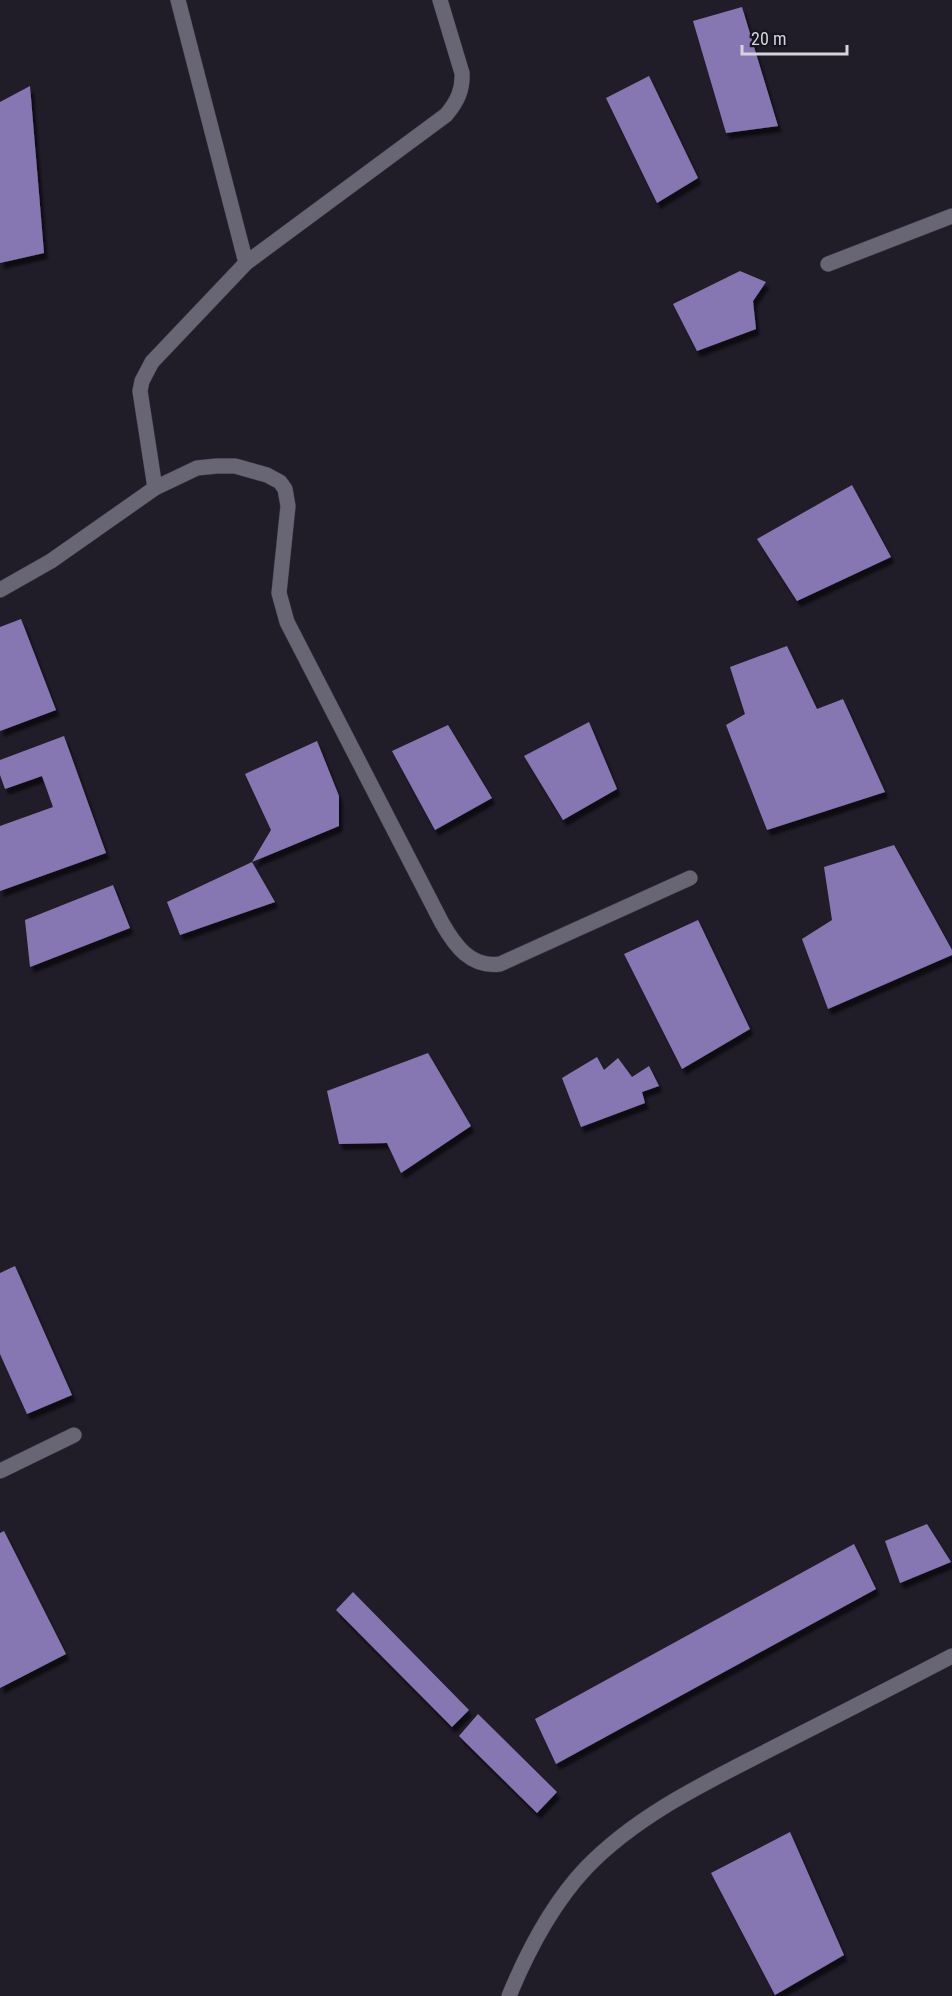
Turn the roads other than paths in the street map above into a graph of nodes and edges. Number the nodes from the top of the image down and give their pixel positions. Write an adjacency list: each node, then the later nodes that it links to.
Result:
1 (178, 0): 4 (street)
2 (440, 0): 4 (street)
3 (952, 216): 5 (street)
4 (246, 263): 6 (street)
5 (828, 264)
6 (155, 488): 7 (street); 8 (street)
7 (0, 590)
8 (690, 878)
9 (74, 1435): 10 (street)
10 (0, 1471)
11 (952, 1656): 12 (street)
12 (509, 1996)

